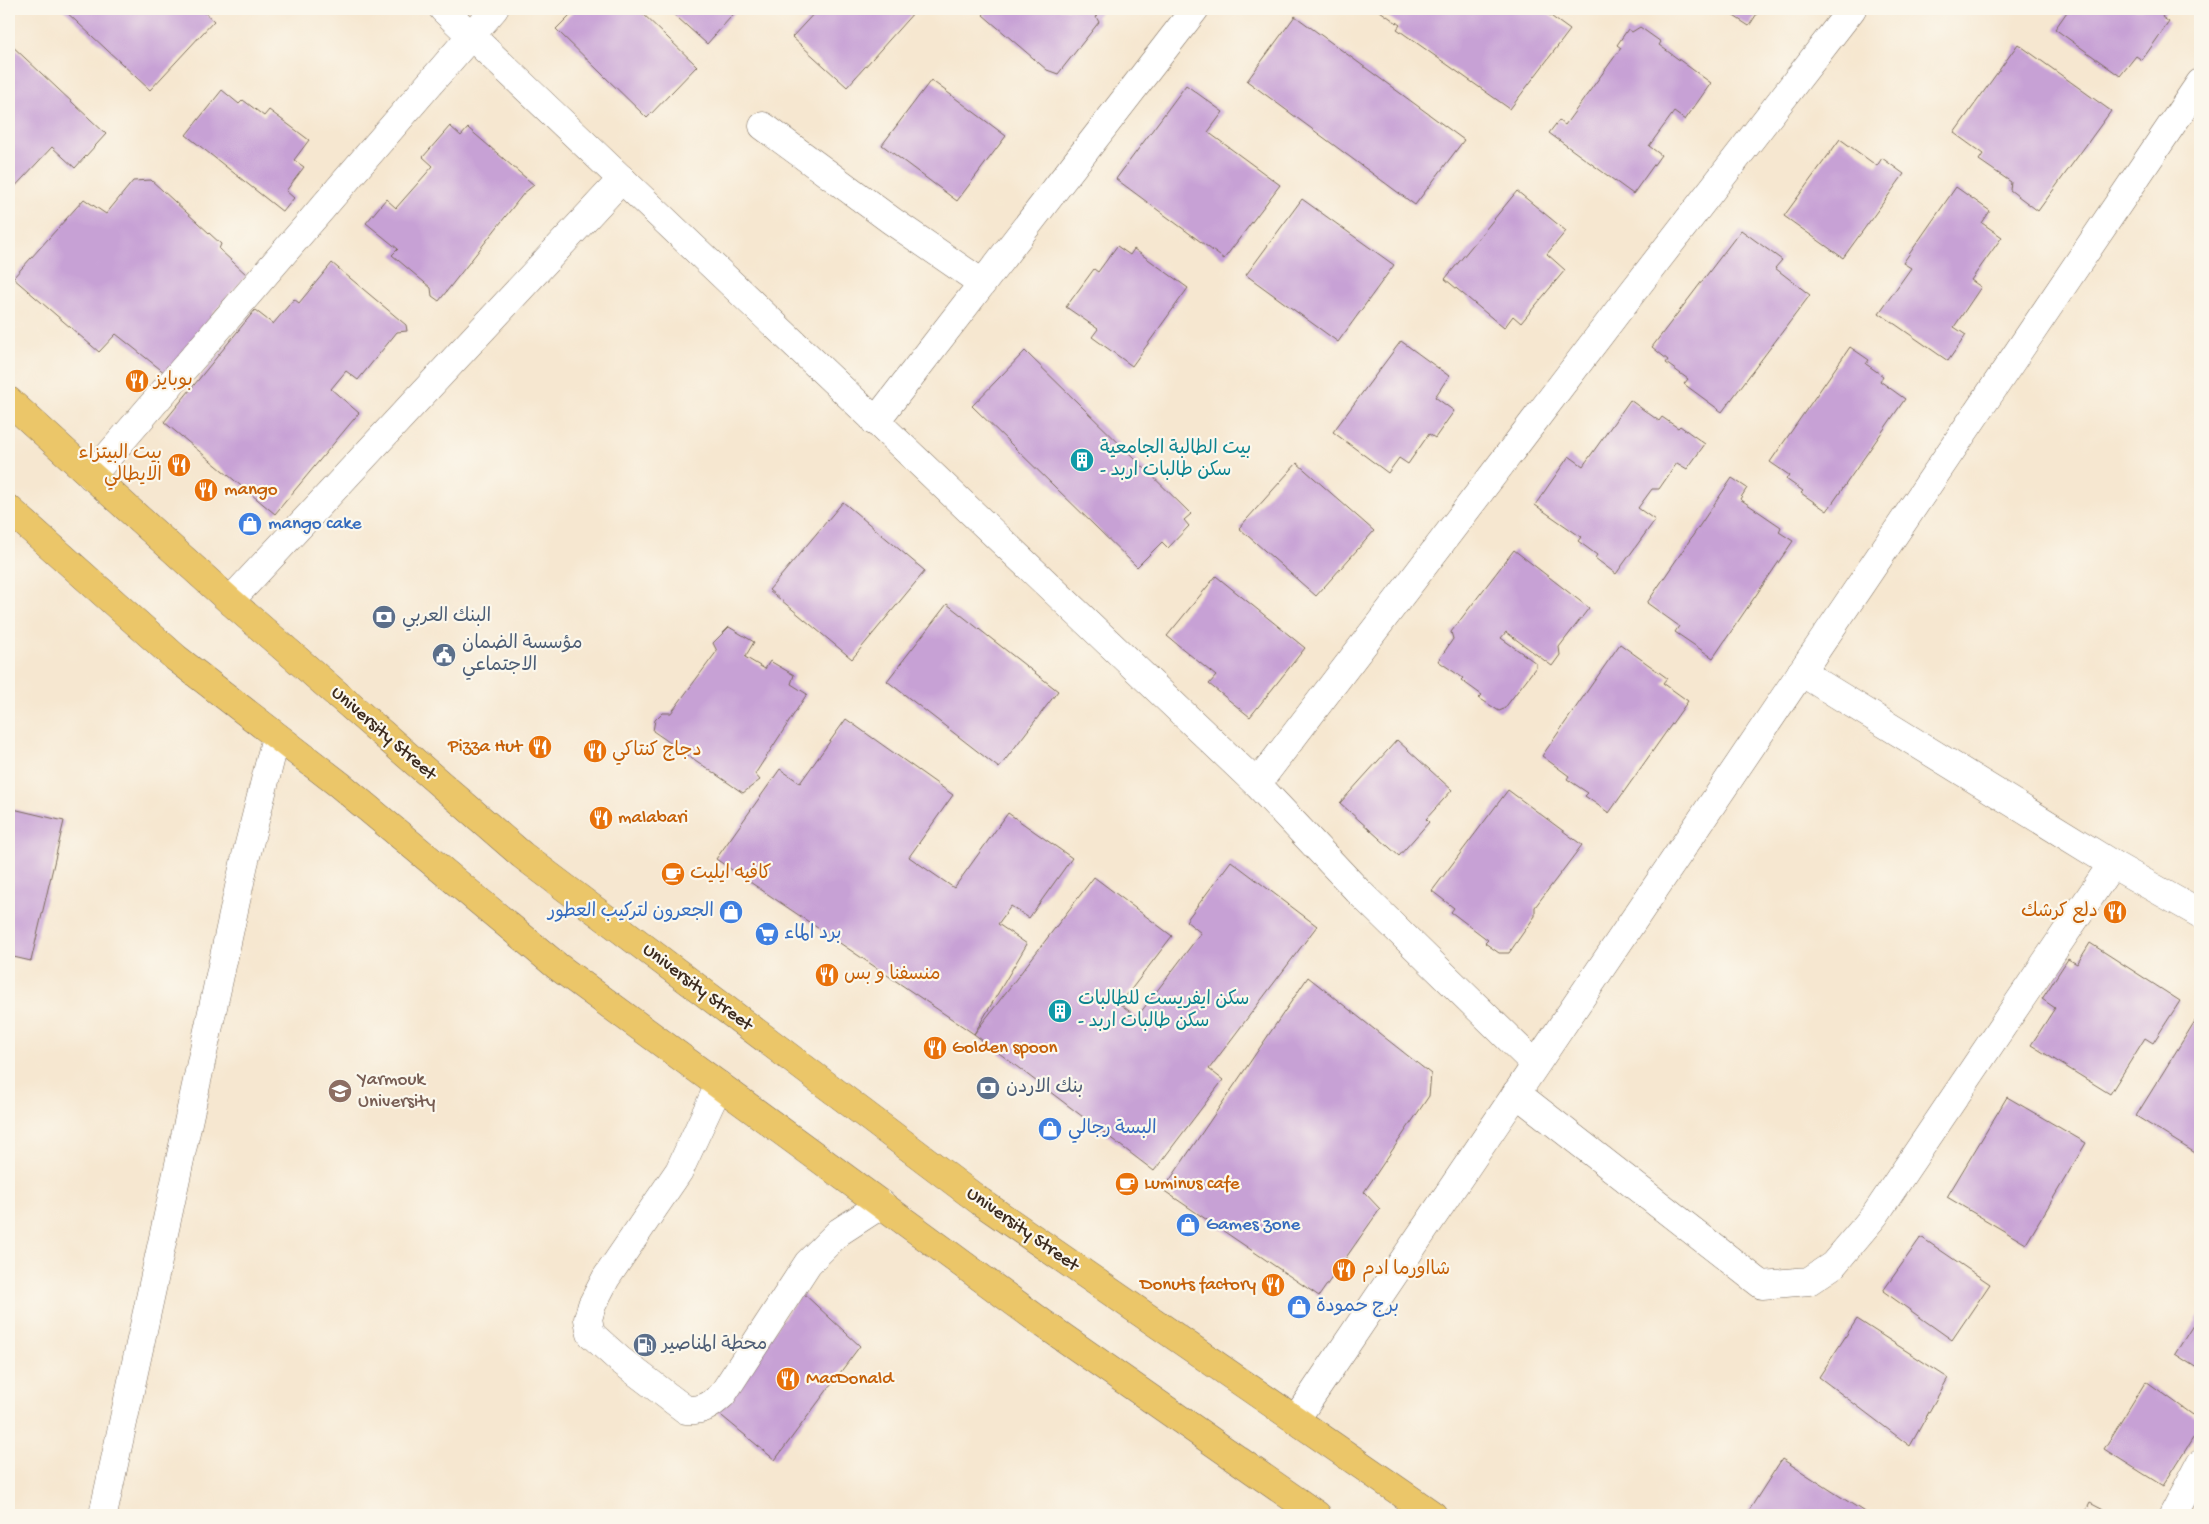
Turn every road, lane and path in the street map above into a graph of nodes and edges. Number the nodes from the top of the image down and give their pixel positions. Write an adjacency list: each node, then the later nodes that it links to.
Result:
1 (443, 9): 5 (street)
2 (494, 9): 5 (street)
3 (1195, 9): 9 (street)
4 (1852, 9): 17 (street)
5 (471, 35): 8 (street); 12 (street)
6 (2200, 83): 15 (street)
7 (763, 126): 9 (street)
8 (622, 179): 11 (street); 14 (street)
9 (982, 283): 11 (street)
10 (9, 401): 12 (main road, University Street)
11 (875, 422): 17 (street)
12 (91, 476): 14 (main road, University Street)
13 (9, 509): 16 (main road)
14 (230, 600): 24 (main road, University Street)
15 (1801, 672): 18 (street); 20 (street)
16 (276, 736): 21 (main road); 26 (street)
17 (1257, 784): 20 (street)
18 (2112, 864): 19 (street); 22 (street)
19 (2200, 914)
20 (1535, 1064): 22 (street)
21 (718, 1085): 23 (main road); 23 (street)
22 (1516, 1093): 24 (street)
23 (882, 1204): 27 (main road)
24 (1296, 1419): 28 (main road, University Street)
25 (2200, 1464): 29 (street)
26 (103, 1515)
27 (1317, 1515)
28 (1433, 1515)
29 (2173, 1515)

